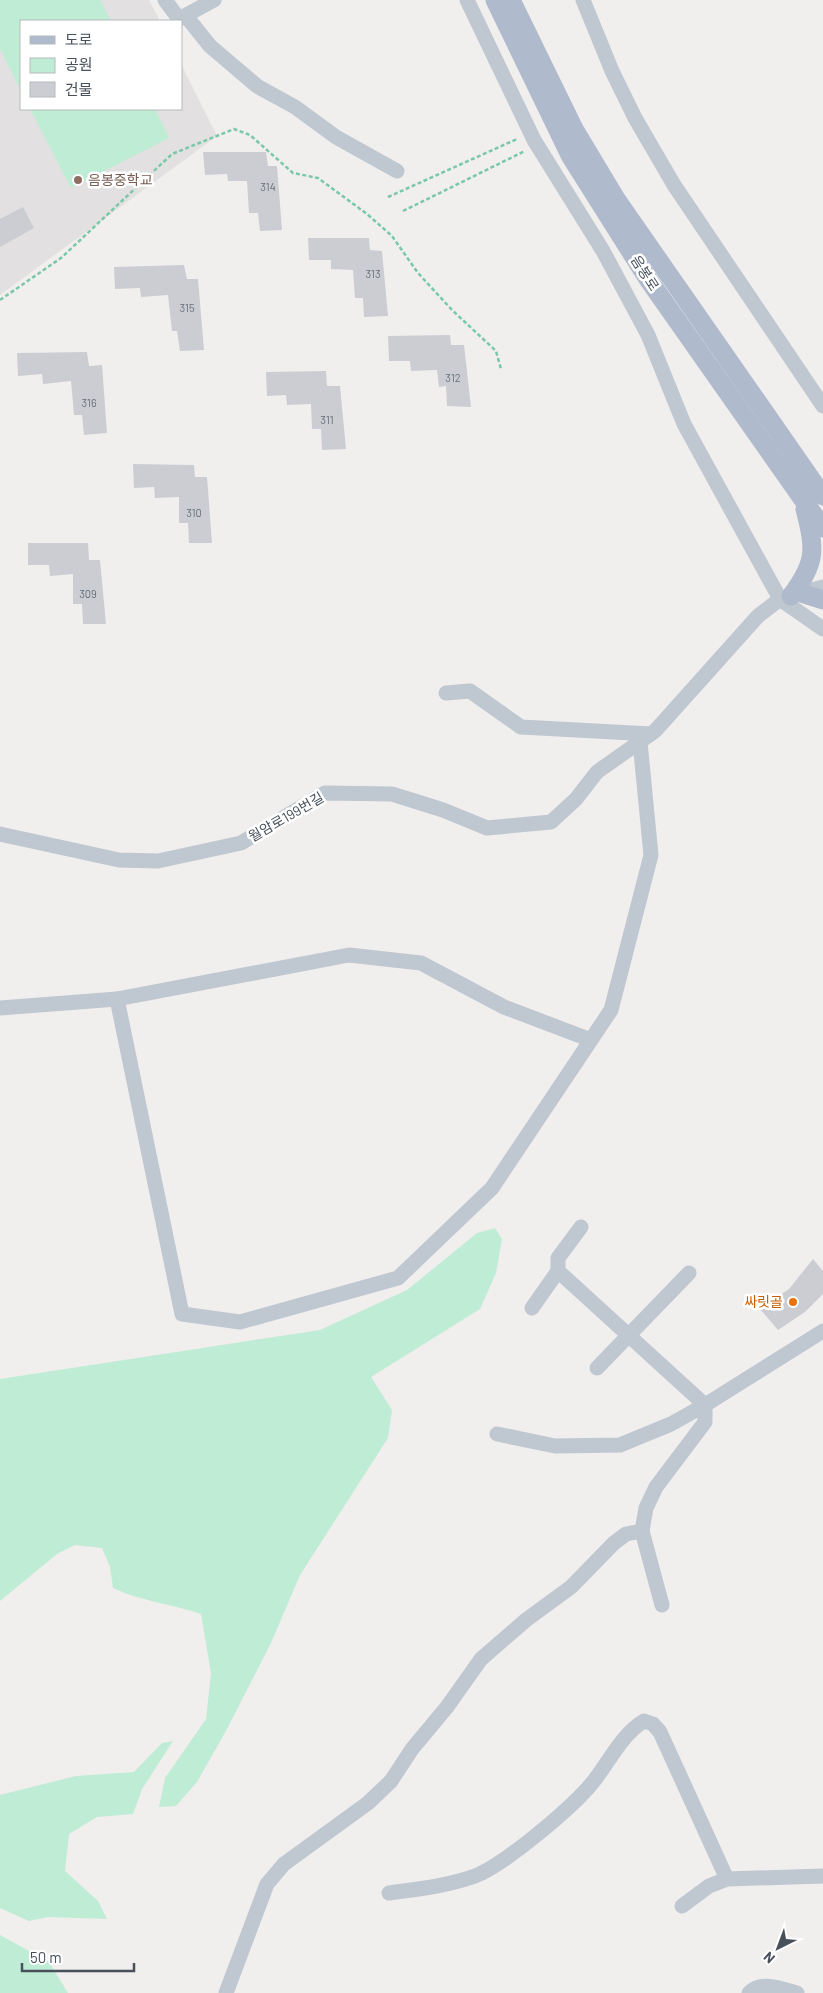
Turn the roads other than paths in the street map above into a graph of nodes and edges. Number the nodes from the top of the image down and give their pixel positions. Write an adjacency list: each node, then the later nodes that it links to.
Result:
1 (165, 0): 7 (street)
2 (214, 0): 7 (street)
3 (467, 0): 15 (street)
4 (495, 0): 12 (main road, 음봉로)
5 (511, 0): 10 (main road, 음봉로)
6 (583, 0): 9 (street)
7 (186, 16): 8 (street)
8 (397, 171)
9 (823, 406)
10 (817, 483): 11 (main road, 음봉로)
11 (823, 496)
12 (802, 498): 13 (main road, 음봉로); 15 (main road)
13 (823, 528)
14 (823, 582): 15 (street, 월암로199번길)
15 (805, 595): 16 (street); 18 (street, 월암로199번길)
16 (823, 629)
17 (446, 693): 18 (street)
18 (649, 736): 19 (street, 월암로199번길); 22 (street)
19 (0, 834)
20 (117, 999): 21 (street); 22 (street); 22 (street)
21 (0, 1008)
22 (591, 1040)
23 (582, 1228): 24 (street)
24 (558, 1271): 26 (street); 28 (street)
25 (689, 1273): 28 (street)
26 (532, 1308)
27 (823, 1331): 30 (street)
28 (629, 1336): 29 (street); 30 (street)
29 (597, 1368)
30 (705, 1405): 31 (street); 32 (street)
31 (497, 1434)
32 (642, 1531): 33 (street); 38 (street)
33 (662, 1605)
34 (823, 1876): 35 (street)
35 (727, 1879): 36 (street); 37 (street)
36 (389, 1893)
37 (682, 1906)
38 (226, 1993)
39 (749, 1993): 40 (street)
40 (797, 1993)

